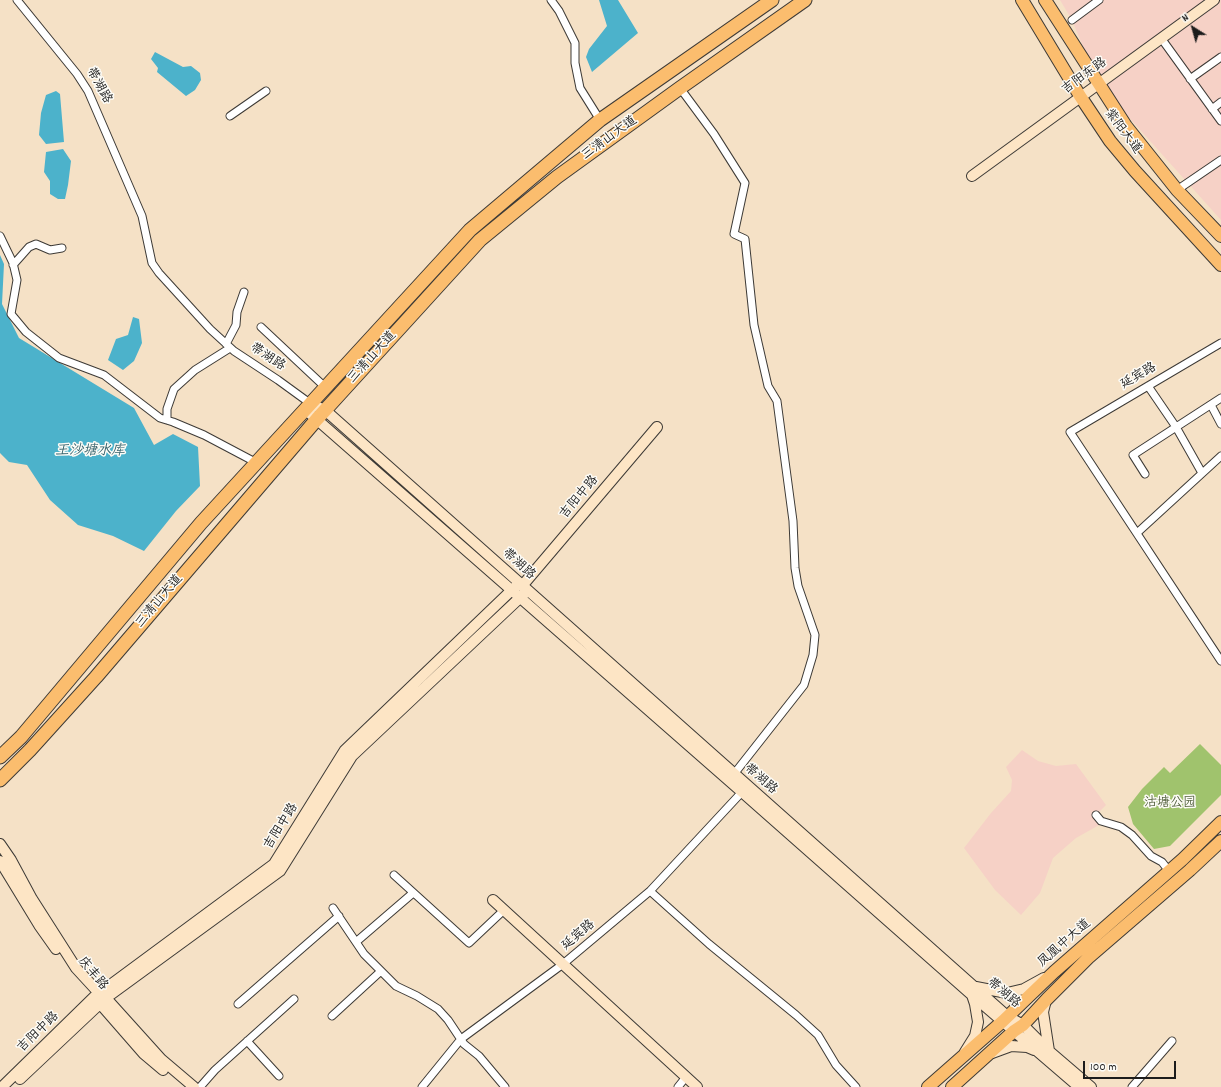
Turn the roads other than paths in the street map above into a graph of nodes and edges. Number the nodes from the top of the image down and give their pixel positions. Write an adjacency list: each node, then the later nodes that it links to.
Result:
1 (18, 0): 33 (street, 带湖路)
2 (551, 0): 20 (street)
3 (772, 0): 20 (highway, 三清山大道)
4 (805, 0): 14 (highway, 三清山大道)
5 (1022, 0): 16 (main road, 紫阳大道)
6 (1045, 0): 13 (main road, 紫阳大道)
7 (1099, 0): 9 (street)
8 (1214, 0): 10 (main road, 吉阳东路)
9 (1072, 20)
10 (1161, 38): 12 (street); 13 (main road, 吉阳东路)
11 (1221, 56): 12 (street)
12 (1190, 79): 18 (street)
13 (1098, 83): 16 (main road, 吉阳东路); 24 (main road, 紫阳大道)
14 (680, 88): 39 (highway, 三清山大道); 52 (street)
15 (266, 91): 19 (street)
16 (1080, 96): 23 (main road, 吉阳东路); 29 (main road, 紫阳大道)
17 (1221, 102): 18 (street)
18 (1212, 109): 21 (street)
19 (230, 116)
20 (600, 120): 35 (highway, 三清山大道)
21 (1221, 121)
22 (1221, 160): 24 (street)
23 (972, 176)
24 (1177, 190): 26 (main road, 紫阳大道)
25 (0, 236): 28 (street)
26 (1221, 236)
27 (62, 248): 28 (street)
28 (13, 265): 40 (street)
29 (1221, 265)
30 (244, 292): 33 (street)
31 (261, 328): 35 (street)
32 (1221, 343): 34 (street, 延宾路)
33 (228, 346): 38 (street, 带湖路); 40 (street)
34 (1148, 386): 43 (street); 48 (street, 延宾路)
35 (326, 388): 38 (highway, 三清山大道)
36 (1221, 398): 37 (street)
37 (1211, 405): 41 (street); 43 (street)
38 (308, 407): 39 (main road, 带湖路); 45 (highway, 三清山大道)
39 (321, 414): 49 (main road, 带湖路); 53 (highway, 三清山大道)
40 (167, 420): 45 (street)
41 (1221, 424)
42 (657, 427): 49 (main road, 吉阳中路)
43 (1176, 428): 46 (street); 47 (street)
44 (1221, 456): 46 (street)
45 (257, 462): 51 (highway, 三清山大道)
46 (1202, 473): 48 (street)
47 (1145, 474)
48 (1137, 533): 50 (street)
49 (520, 590): 52 (main road, 带湖路); 54 (main road, 带湖路); 73 (main road, 吉阳中路)
50 (1221, 661)
51 (0, 757)
52 (734, 774): 72 (main road, 带湖路)
53 (0, 780)
54 (742, 792): 62 (street, 延宾路); 72 (main road, 带湖路)
55 (1096, 815): 60 (street)
56 (1221, 822): 60 (main road, 凤凰中大道)
57 (1221, 841): 75 (main road, 凤凰中大道)
58 (0, 844): 73 (main road)
59 (0, 861): 73 (main road, 庆丰路)
60 (1170, 871): 71 (main road, 凤凰中大道)
61 (394, 875): 63 (street)
62 (650, 891): 69 (street, 延宾路); 97 (street)
63 (413, 893): 66 (street); 68 (street)
64 (493, 900): 66 (main road)
65 (333, 908): 67 (street)
66 (504, 910): 69 (main road)
67 (339, 916): 68 (street); 76 (street)
68 (356, 942): 70 (street)
69 (563, 964): 80 (street, 延宾路); 87 (main road)
70 (381, 971): 77 (street); 80 (street)
71 (1054, 972): 72 (main road); 78 (main road, 凤凰中大道)
72 (973, 991): 78 (main road, 带湖路); 85 (main road)
73 (100, 998): 88 (main road, 吉阳中路); 89 (main road, 吉阳中路); 90 (main road, 庆丰路); 91 (main road)
74 (294, 999): 81 (street)
75 (1047, 999): 79 (main road, 凤凰中大道); 84 (main road)
76 (238, 1004)
77 (332, 1016)
78 (1005, 1018): 79 (main road, 带湖路); 85 (main road, 凤凰中大道)
79 (1018, 1028): 83 (main road, 凤凰中大道); 84 (main road, 带湖路)
80 (461, 1039): 93 (street, 延宾路); 94 (street)
81 (247, 1041): 86 (street); 92 (street)
82 (1172, 1041): 102 (street)
83 (990, 1053): 84 (main road); 99 (main road, 凤凰中大道)
84 (1046, 1053): 100 (main road, 带湖路); 101 (main road, 带湖路)
85 (962, 1056): 98 (main road, 凤凰中大道)
86 (279, 1076)
87 (686, 1077): 95 (street); 96 (main road)
88 (2, 1087)
89 (12, 1087)
90 (183, 1087)
91 (194, 1087)
92 (200, 1087)
93 (422, 1087)
94 (505, 1087)
95 (678, 1087)
96 (697, 1087)
97 (856, 1087)
98 (928, 1087)
99 (952, 1087)
100 (1079, 1087)
101 (1091, 1087)
102 (1132, 1087)

